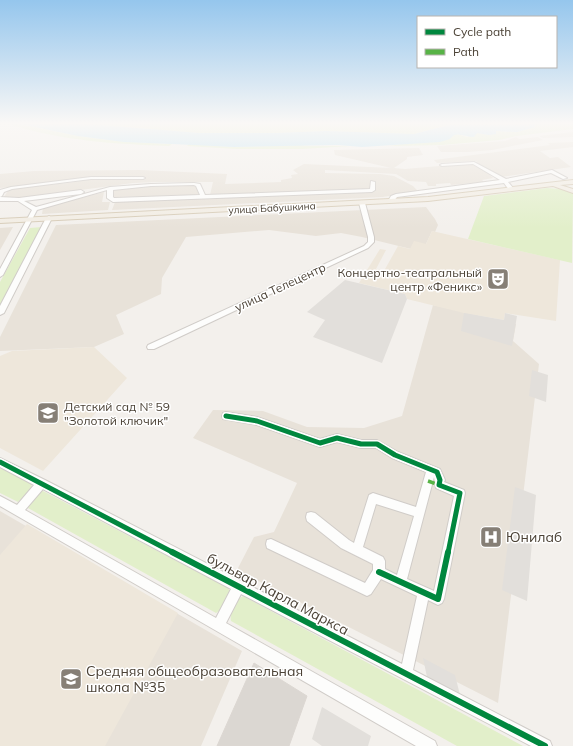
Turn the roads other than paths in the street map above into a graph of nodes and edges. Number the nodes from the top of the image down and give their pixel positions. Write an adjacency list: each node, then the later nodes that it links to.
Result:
1 (442, 165): 5 (street)
2 (573, 177): 4 (main road, улица Бабушкина)
3 (142, 178): 12 (street)
4 (565, 178): 5 (street); 7 (main road); 8 (main road, улица Бабушкина)
5 (505, 181): 10 (street); 16 (street)
6 (373, 182): 13 (street)
7 (573, 182): 8 (main road, улица Бабушкина)
8 (542, 185): 10 (main road, улица Бабушкина); 11 (main road)
9 (110, 188): 13 (street); 13 (street); 15 (street); 18 (street)
10 (511, 189): 16 (main road, улица Бабушкина)
11 (573, 191)
12 (1, 192)
13 (204, 197)
14 (0, 199): 15 (street)
15 (18, 200): 18 (street)
16 (391, 201): 17 (main road, улица Бабушкина)
17 (362, 203): 19 (main road, улица Бабушкина); 24 (street, улица Телецентр)
18 (34, 209): 20 (street)
19 (49, 218): 20 (main road, улица Бабушкина); 23 (street)
20 (30, 220): 21 (main road, улица Бабушкина); 22 (street)
21 (0, 221)
22 (0, 275)
23 (0, 313)
24 (151, 347)
25 (226, 416): 27 (street)
26 (0, 462): 29 (street, бульвар Карла Маркса)
27 (431, 470): 28 (street); 30 (street)
28 (428, 481): 30 (street); 33 (street)
29 (42, 483): 32 (street); 39 (street, бульвар Карла Маркса)
30 (439, 485): 40 (street)
31 (0, 501): 32 (street)
32 (18, 511): 41 (street)
33 (420, 513): 36 (street); 38 (street)
34 (310, 517): 36 (street)
35 (271, 544): 37 (street)
36 (357, 550): 37 (street)
37 (379, 572): 38 (street)
38 (401, 582): 40 (street)
39 (239, 586): 41 (street); 42 (street, бульвар Карла Маркса)
40 (424, 592): 42 (street)
41 (219, 625): 43 (street)
42 (406, 673): 44 (street, бульвар Карла Маркса)
43 (430, 746)
44 (544, 746)

